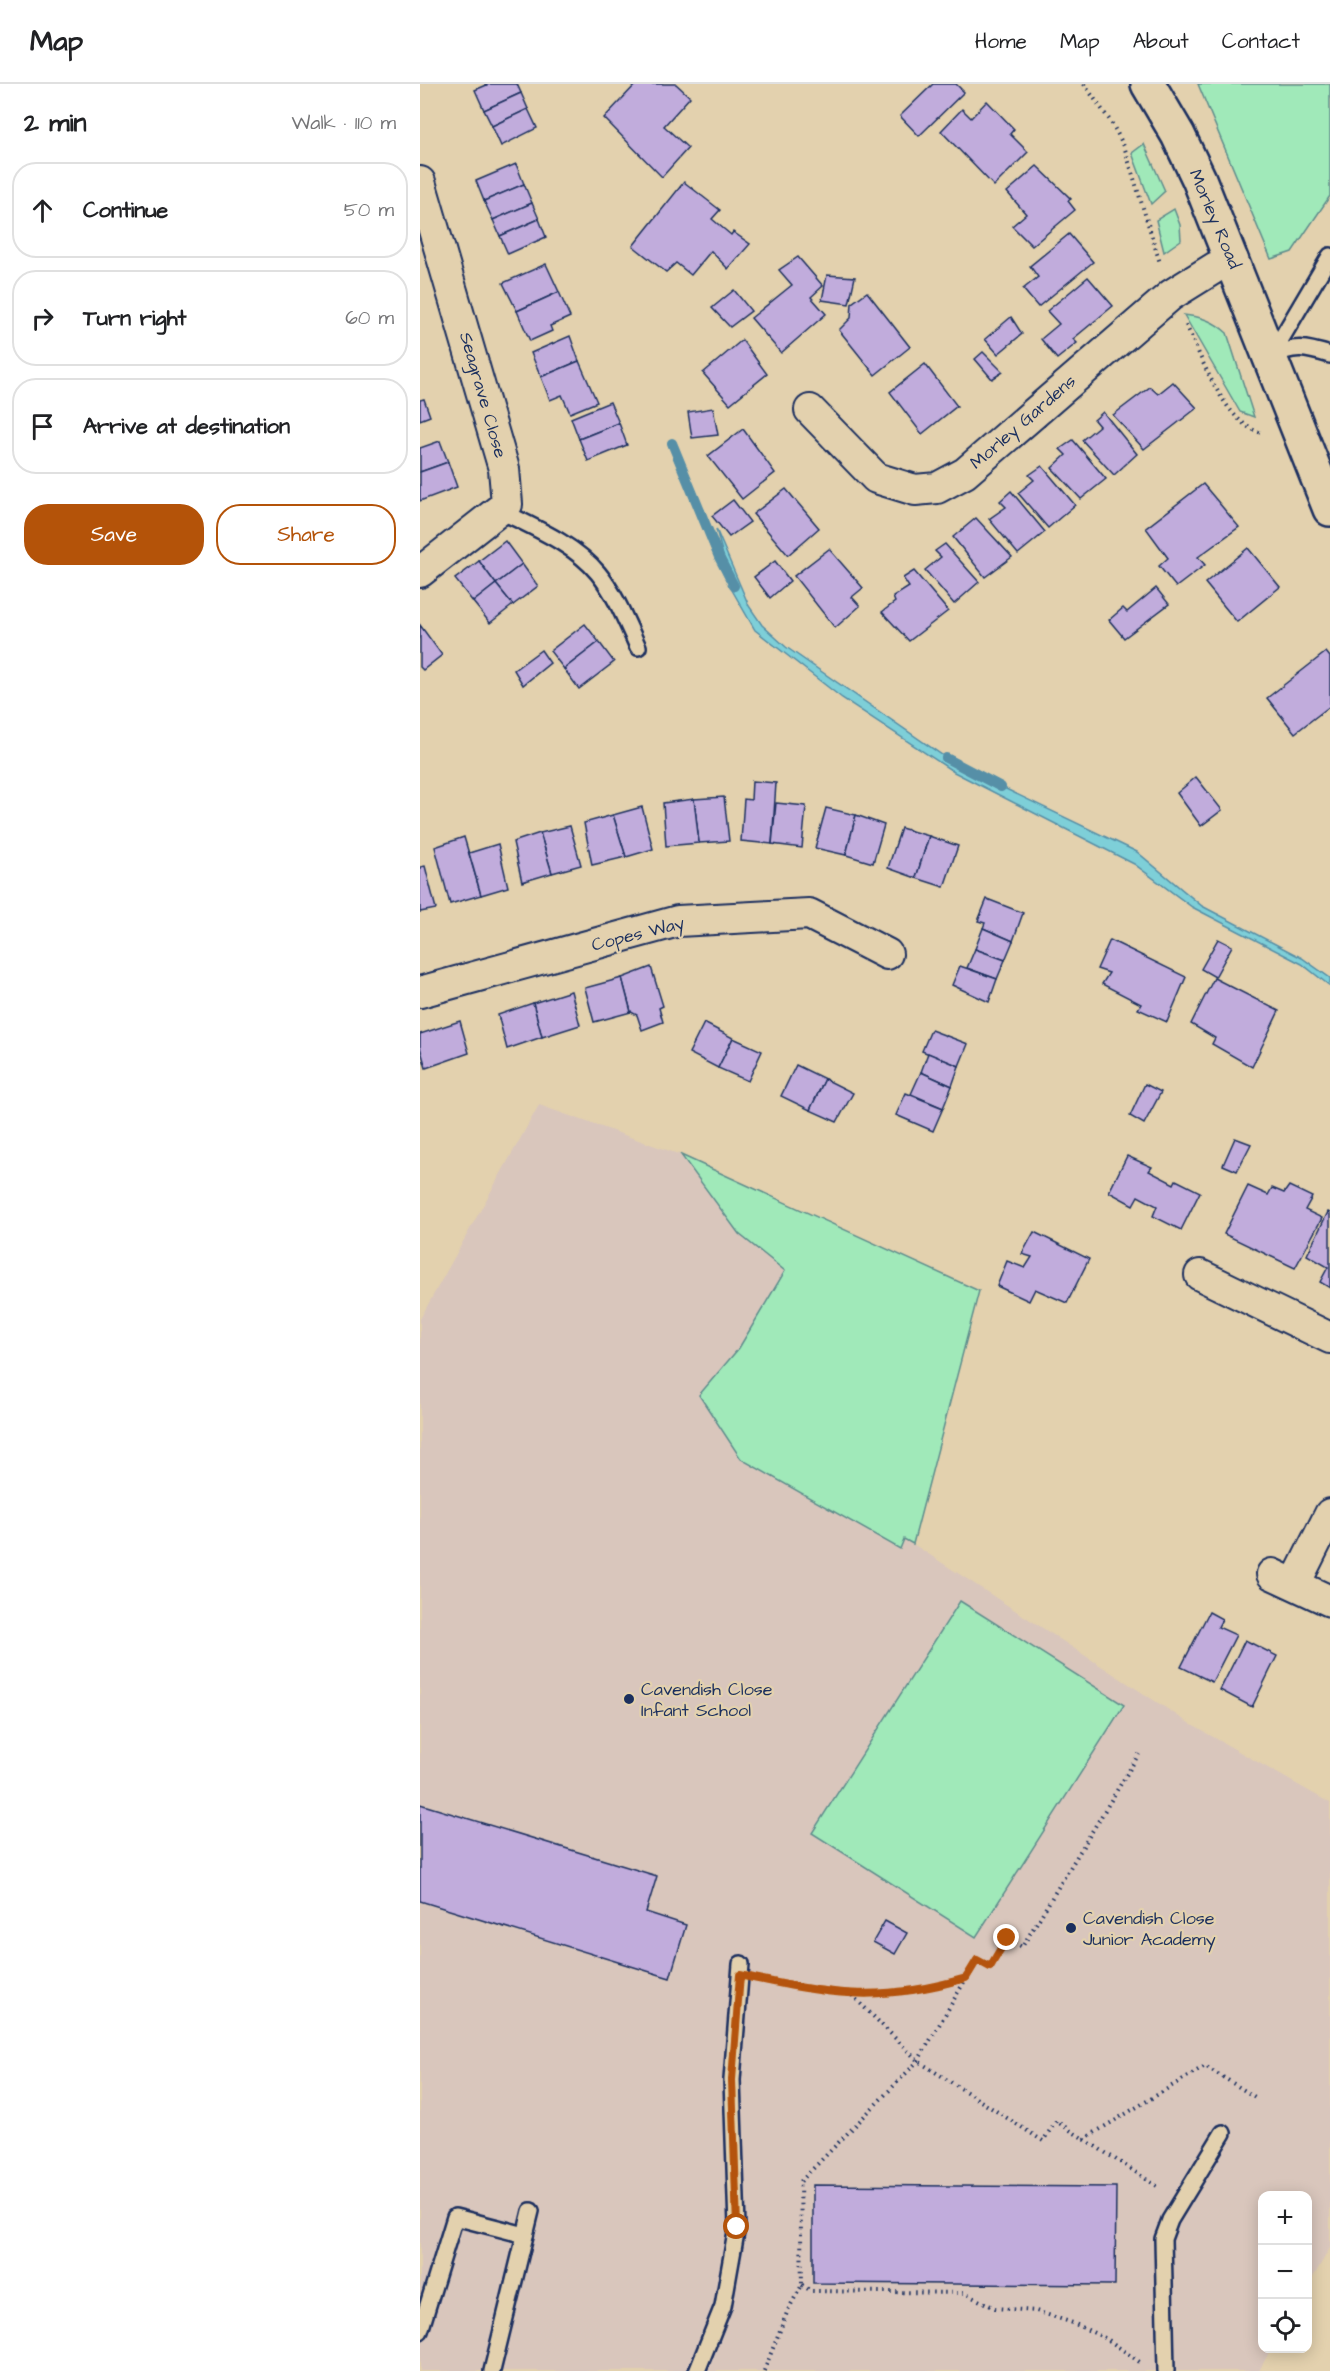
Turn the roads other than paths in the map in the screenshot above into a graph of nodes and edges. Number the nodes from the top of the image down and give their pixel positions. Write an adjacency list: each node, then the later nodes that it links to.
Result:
1 (1148, 84): 4 (street, Morley Road)
2 (420, 182): 9 (street, Seagrave Close)
3 (1330, 256): 6 (lane)
4 (1233, 260): 6 (street, Morley Road); 7 (street, Morley Gardens)
5 (1330, 355): 6 (lane)
6 (1270, 358): 8 (street, Morley Road)
7 (810, 410)
8 (1330, 509)
9 (499, 510): 10 (street); 11 (lane)
10 (420, 572)
11 (638, 647)
12 (887, 954): 13 (street, Copes Way)
13 (420, 992)
14 (1200, 1275): 15 (street)
15 (1330, 1338)
16 (1330, 1514): 17 (street)
17 (1330, 1600)
18 (740, 1970): 24 (lane)
19 (1223, 2133): 25 (lane)
20 (531, 2211): 21 (lane)
21 (525, 2235): 22 (lane); 23 (lane)
22 (420, 2331)
23 (492, 2371)
24 (697, 2371)
25 (1166, 2371)

